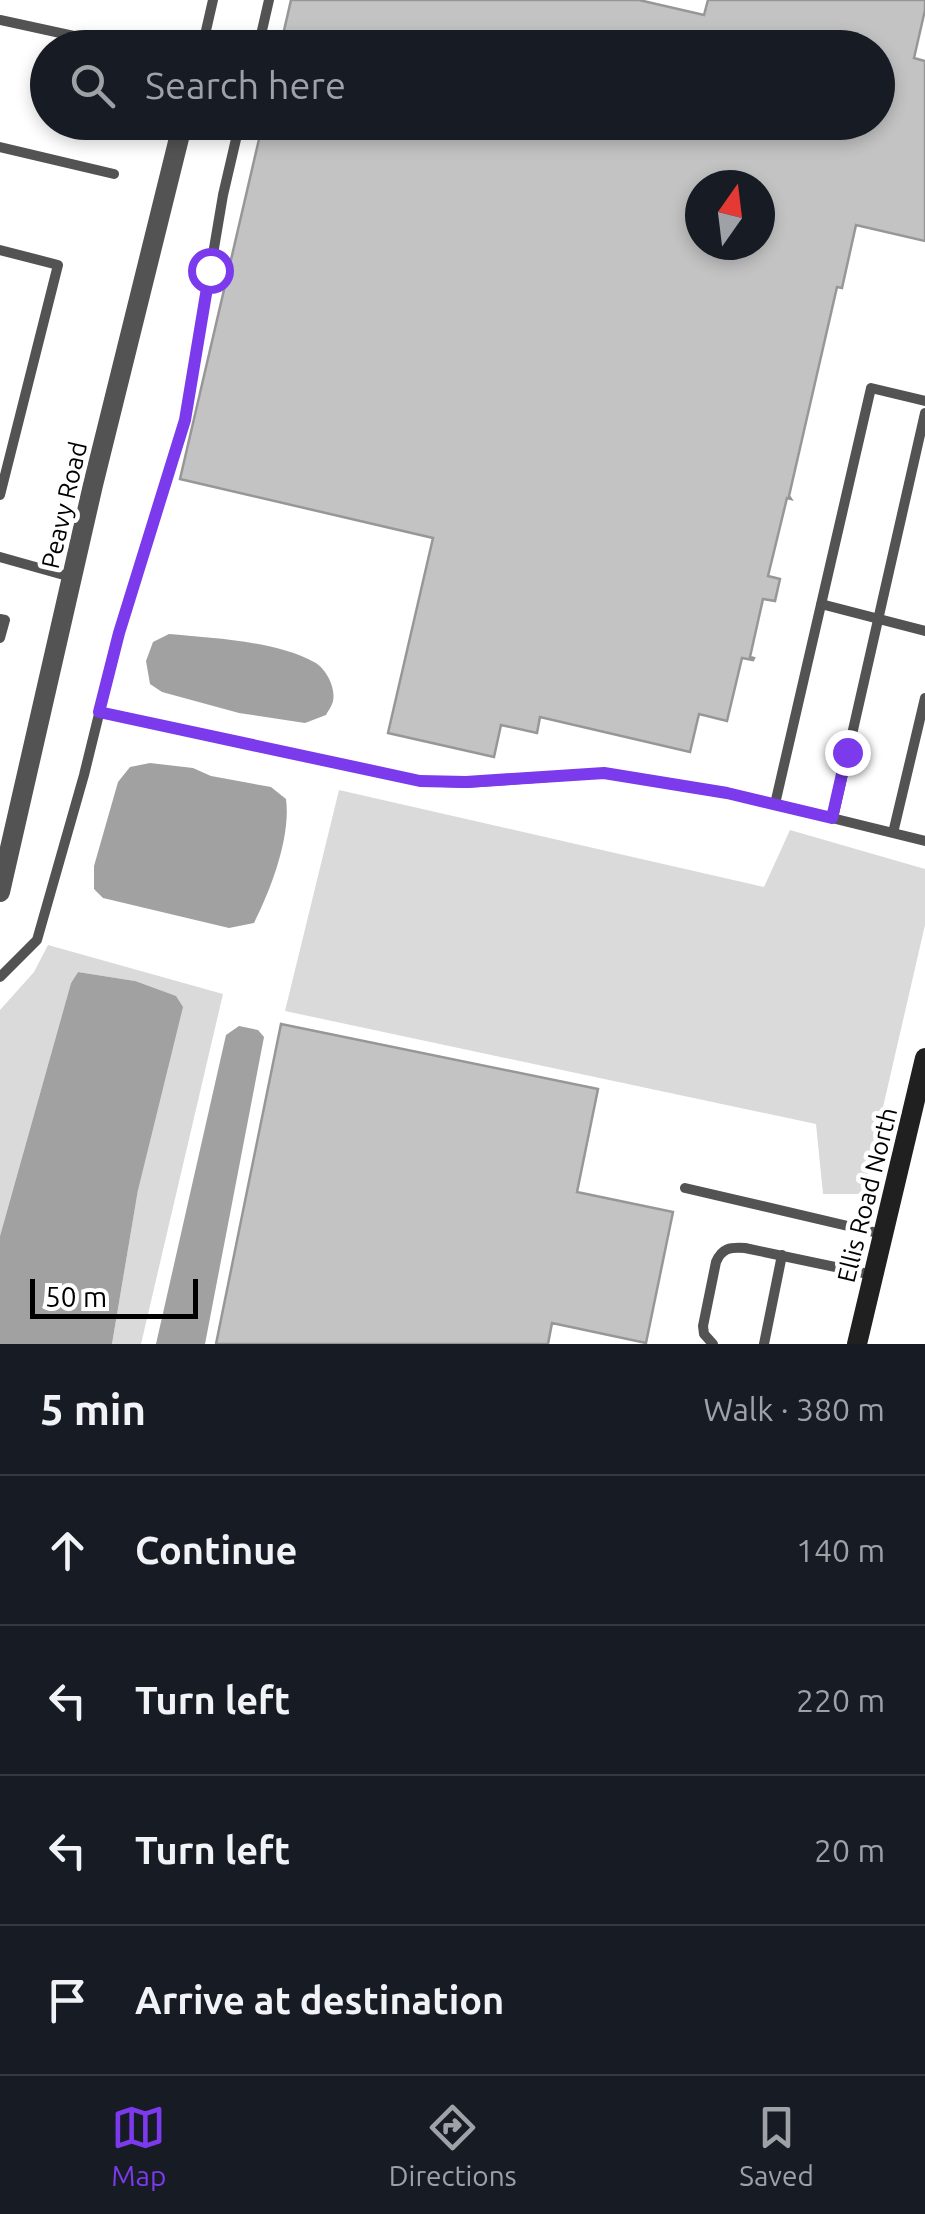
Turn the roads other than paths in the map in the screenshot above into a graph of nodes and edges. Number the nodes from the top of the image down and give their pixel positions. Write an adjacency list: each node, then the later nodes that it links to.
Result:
1 (214, 0): 5 (lane)
2 (269, 0): 6 (lane)
3 (0, 20): 4 (lane)
4 (46, 30)
5 (206, 30)
6 (262, 30)
7 (179, 140): 16 (street, Peavy Road)
8 (236, 140): 23 (lane)
9 (0, 147): 10 (lane)
10 (114, 174)
11 (0, 250): 14 (lane)
12 (925, 401): 17 (lane)
13 (925, 414): 18 (lane)
14 (0, 496)
15 (0, 557): 16 (lane)
16 (72, 577): 28 (street, Peavy Road)
17 (821, 604): 18 (lane); 24 (lane)
18 (877, 618): 20 (lane); 25 (lane)
19 (0, 619): 21 (lane)
20 (925, 631)
21 (0, 638)
22 (925, 698): 26 (lane)
23 (99, 712): 24 (lane); 29 (lane)
24 (775, 804): 25 (lane)
25 (832, 818): 26 (lane)
26 (893, 833): 27 (lane)
27 (925, 841)
28 (0, 892)
29 (0, 977)
30 (925, 1058): 31 (street, Ellis Road North)
31 (918, 1116): 33 (street, Ellis Road North)
32 (686, 1188): 33 (lane)
33 (882, 1234): 35 (street, Ellis Road North)
34 (782, 1256): 35 (lane); 36 (lane); 37 (lane)
35 (873, 1275): 38 (street, Ellis Road North)
36 (713, 1344)
37 (764, 1344)
38 (857, 1344)

